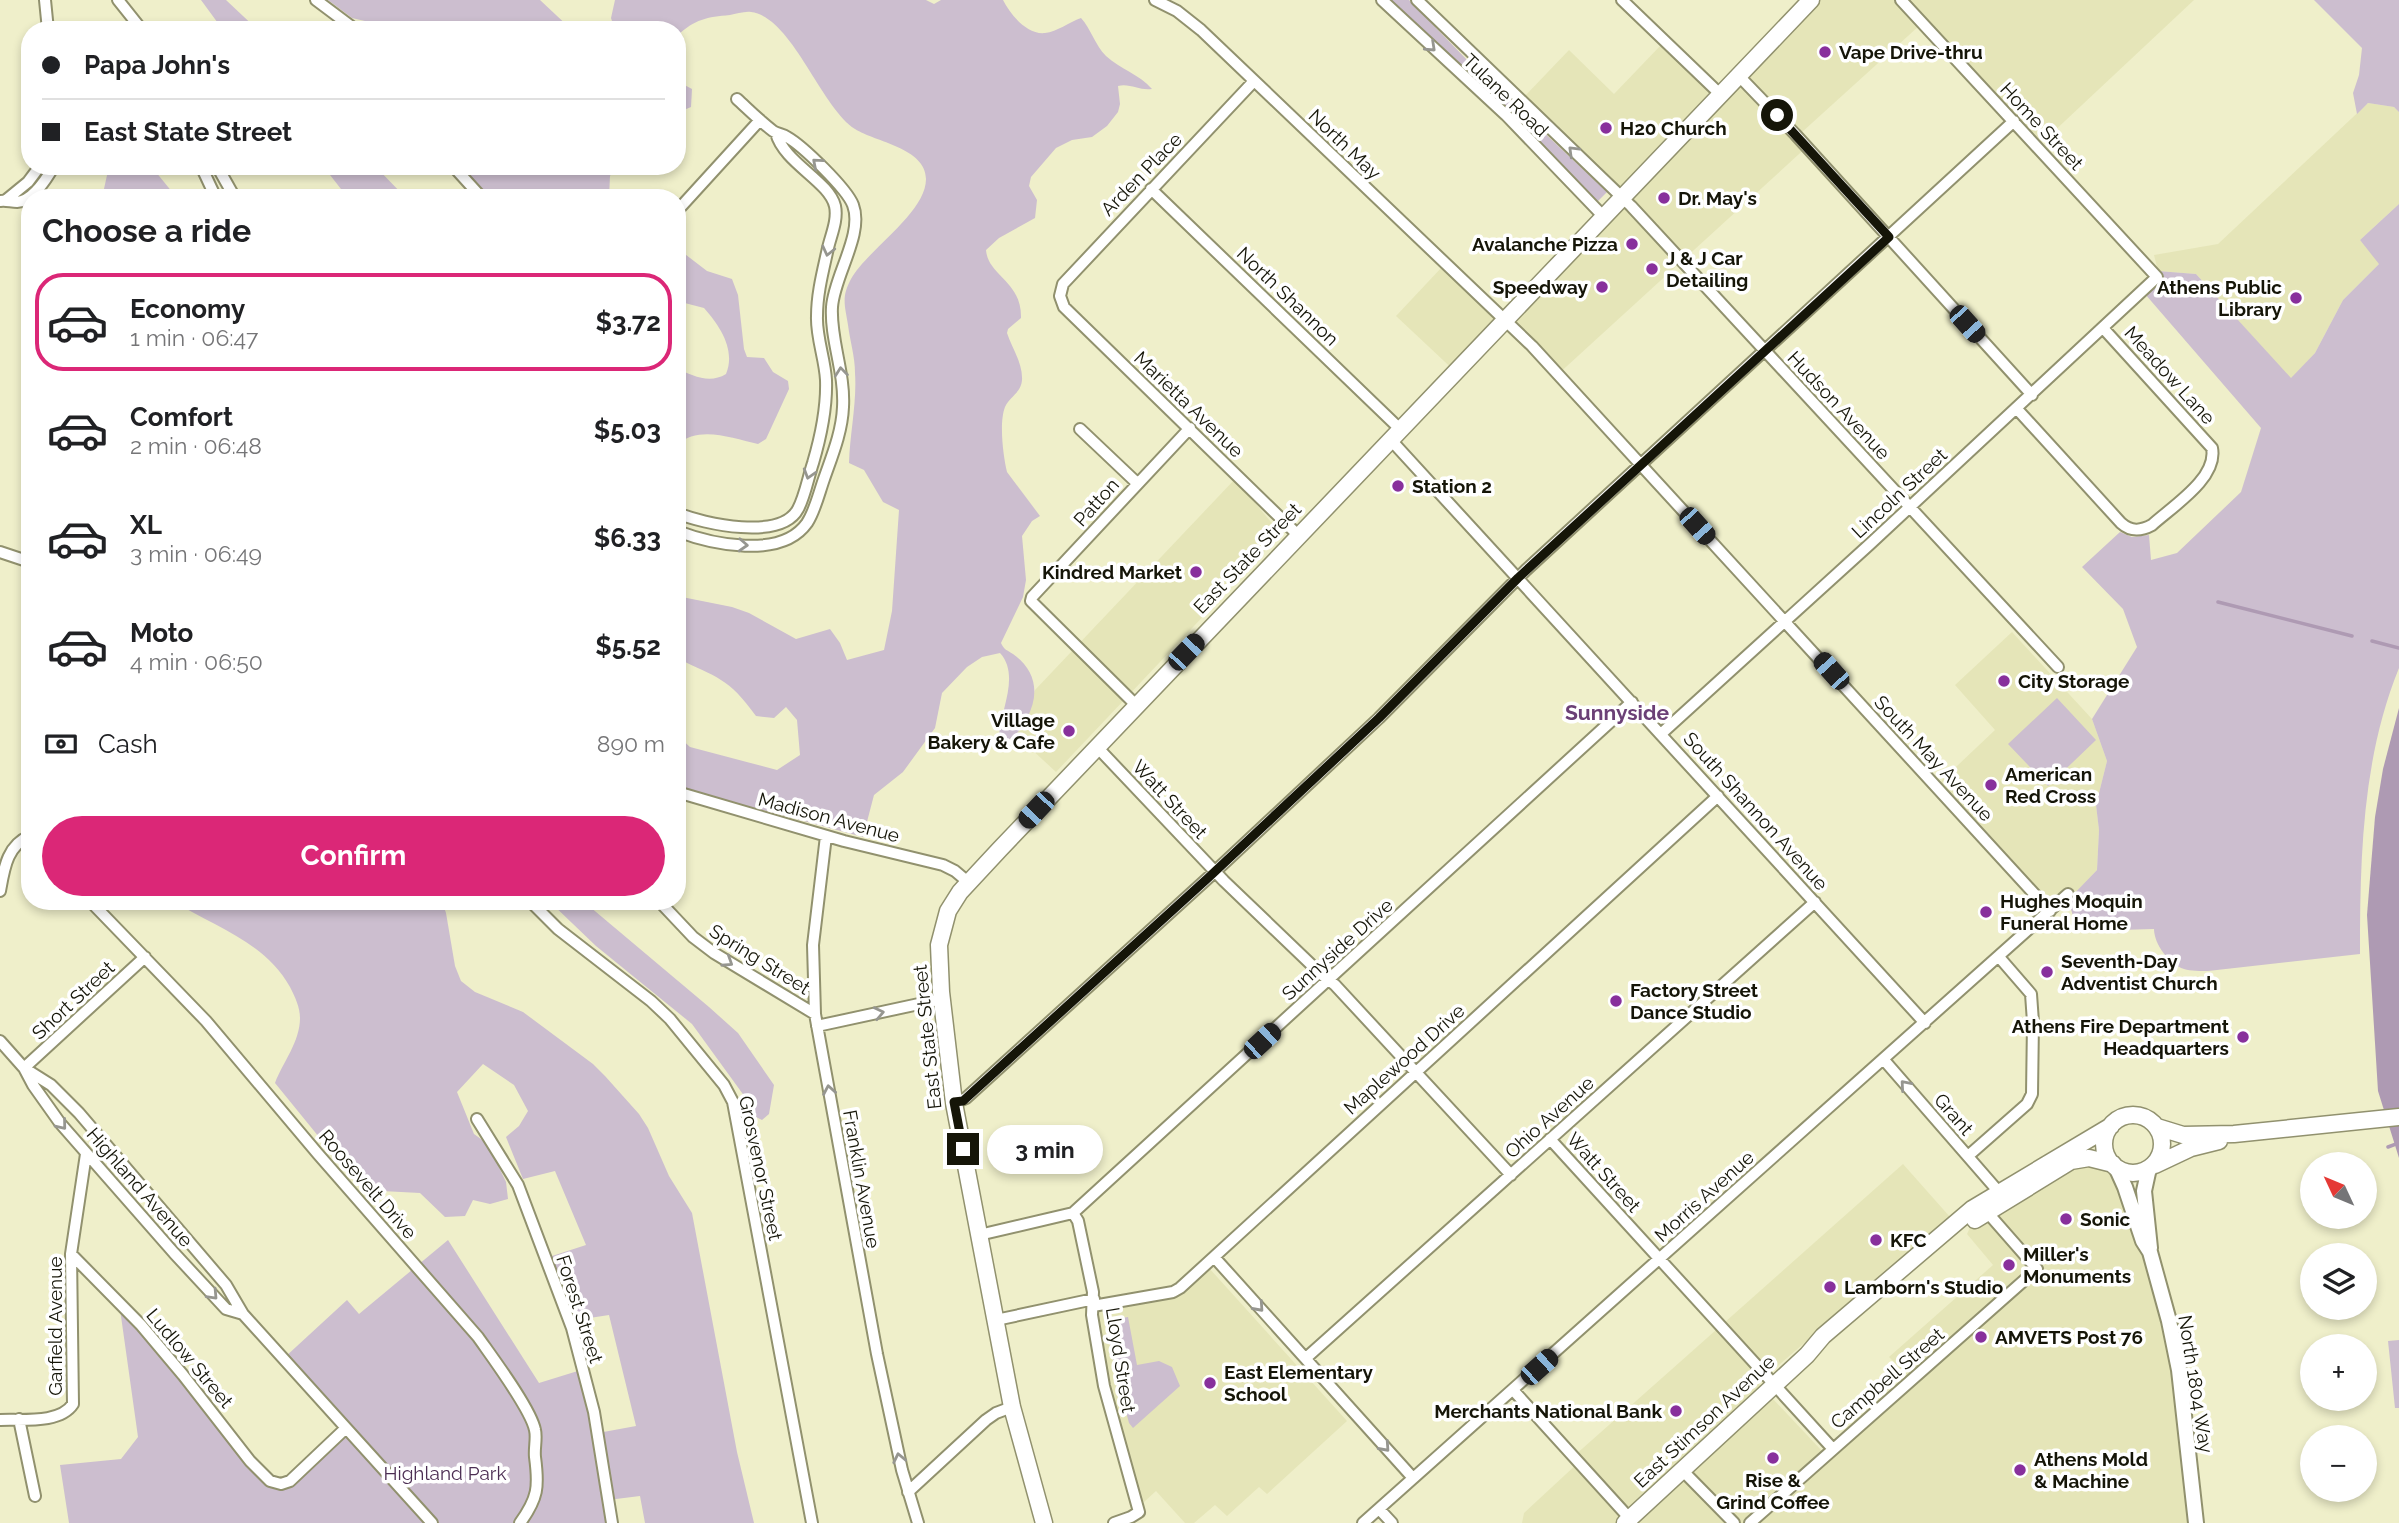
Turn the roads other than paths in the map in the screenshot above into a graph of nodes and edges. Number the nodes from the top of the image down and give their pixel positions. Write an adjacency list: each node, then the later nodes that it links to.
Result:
1 (45, 0): 12 (street)
2 (118, 0): 13 (street)
3 (316, 0): 14 (street)
4 (1155, 0): 11 (street, North May)
5 (1382, 0): 32 (street, Tulane Road, one-way to 32)
6 (1417, 0): 28 (street, Tulane Road, one-way to 6)
7 (1622, 0): 17 (street)
8 (1811, 0): 15 (main road, East State Street)
9 (1901, 0): 20 (street, Home Street)
10 (1184, 1): 11 (street)
11 (1177, 12): 16 (street, North May)
12 (47, 21)
13 (135, 21)
14 (344, 21)
15 (1740, 76): 17 (main road, East State Street); 33 (street)
16 (1254, 81): 27 (street, Arden Place); 36 (street, North May)
17 (1721, 95): 28 (main road, East State Street)
18 (737, 99): 19 (street)
19 (760, 120): 21 (street); 31 (street)
20 (2014, 121): 33 (street); 34 (street, Home Street)
21 (776, 133): 47 (street, one-way to 47); 48 (street, one-way to 21)
22 (33, 175): 29 (street)
23 (48, 175): 25 (street)
24 (461, 175): 26 (street)
25 (36, 189)
26 (474, 189)
27 (1151, 189): 35 (street, Arden Place); 43 (street, North Shannon)
28 (1622, 198): 32 (main road, East State Street); 38 (street, Hudson Avenue)
29 (3, 200): 30 (street)
30 (21, 201)
31 (686, 201)
32 (1604, 217): 36 (main road, East State Street)
33 (1889, 237): 38 (street); 39 (street)
34 (2157, 277): 37 (street, Lincoln Street)
35 (1060, 296): 41 (street, Marietta Avenue)
36 (1505, 320): 43 (main road, East State Street); 44 (street, South May Avenue)
37 (2103, 328): 39 (street, Lincoln Street); 40 (street, Meadow Lane)
38 (1765, 351): 44 (street); 46 (street, Hudson Avenue)
39 (2032, 395): 40 (street, Lincoln Street)
40 (2017, 409): 46 (street, Lincoln Street)
41 (1190, 428): 45 (street, Patton); 49 (street, Marietta Avenue)
42 (1080, 429): 45 (street)
43 (1395, 434): 49 (main road, East State Street); 52 (street, South Shannon Avenue)
44 (1642, 465): 52 (street); 53 (street, South May Avenue)
45 (1137, 483): 56 (street, Patton)
46 (1910, 507): 53 (street, Lincoln Street); 54 (street, Hudson Avenue)
47 (686, 517)
48 (686, 534)
49 (1298, 535): 56 (main road, East State Street)
50 (0, 552): 51 (street)
51 (21, 559)
52 (1518, 578): 55 (street, South Shannon Avenue); 63 (street)
53 (1785, 622): 57 (street, Lincoln Street); 71 (street, South May Avenue)
54 (2057, 667)
55 (1632, 702): 57 (street, South Shannon Avenue); 74 (street, Sunnyside Drive)
56 (1136, 705): 58 (main road, East State Street)
57 (1662, 733): 60 (street, South Shannon Avenue)
58 (1097, 747): 63 (street, Watt Street); 64 (main road, East State Street)
59 (686, 795): 61 (street, Madison Avenue)
60 (1718, 796): 67 (street, South Shannon Avenue); 82 (street, Maplewood Drive)
61 (826, 836): 64 (street, Madison Avenue); 76 (street, Franklin Avenue)
62 (21, 841): 65 (street)
63 (1214, 871): 74 (street, Watt Street); 83 (street)
64 (968, 882): 75 (main road, East State Street)
65 (0, 891)
66 (2068, 894): 71 (street, Morris Avenue)
67 (1815, 902): 77 (street, South Shannon Avenue); 89 (street, Ohio Avenue)
68 (99, 910): 72 (street, Roosevelt Drive)
69 (539, 910): 124 (street, Grosvenor Street)
70 (668, 910): 76 (street, Spring Street, one-way to 76)
71 (2050, 911): 73 (street, Morris Avenue)
72 (145, 957): 81 (street, Short Street); 122 (street, Roosevelt Drive)
73 (1999, 957): 77 (street, Morris Avenue); 91 (street)
74 (1328, 980): 82 (street, Watt Street); 97 (street, Sunnyside Drive)
75 (942, 999): 78 (street, one-way to 75); 83 (main road, East State Street)
76 (815, 1014): 78 (street, Franklin Avenue)
77 (1925, 1023): 80 (street, Morris Avenue)
78 (817, 1026): 117 (street, Franklin Avenue, one-way to 78)
79 (0, 1041): 81 (street, Highland Avenue)
80 (1884, 1060): 91 (street, Grant, one-way to 80); 102 (street, Morris Avenue)
81 (24, 1068): 90 (street, Highland Avenue, one-way to 90); 104 (street, Highland Avenue)
82 (1415, 1072): 94 (street, Watt Street); 101 (street, Maplewood Drive)
83 (954, 1102): 98 (main road, East State Street)
84 (2399, 1117): 88 (main road)
85 (477, 1119): 123 (street, Forest Street)
86 (2111, 1126): 87 (main road); 92 (main road); 95 (main road, East Stimson Avenue)
87 (2157, 1127): 88 (main road); 93 (main road)
88 (2234, 1134): 93 (main road)
89 (1550, 1139): 94 (street, Ohio Avenue); 102 (street, Watt Street)
90 (86, 1154): 100 (street, Garfield Avenue); 104 (street, Highland Avenue, one-way to 104)
91 (1968, 1156): 95 (street, Grant)
92 (2114, 1166): 93 (main road); 96 (main road, East Stimson Avenue); 99 (street, North 1804 Way)
93 (2151, 1167): 99 (street, North 1804 Way)
94 (1511, 1175): 107 (street, Ohio Avenue)
95 (1998, 1191): 106 (main road, East Stimson Avenue)
96 (1987, 1212): 106 (main road, East Stimson Avenue); 114 (street, Campbell Street)
97 (1073, 1213): 98 (street, Sunnyside Drive); 103 (street, Lloyd Street)
98 (979, 1234): 105 (main road, East State Street)
99 (2150, 1252): 132 (street, North 1804 Way)
100 (71, 1254): 111 (street, Garfield Avenue); 113 (street, Ludlow Street)
101 (1214, 1257): 103 (street, Maplewood Drive); 107 (street, one-way to 107)
102 (1660, 1259): 108 (street, Campbell Street); 109 (street, Morris Avenue)
103 (1093, 1303): 105 (street, Maplewood Drive); 127 (street, Lloyd Street)
104 (243, 1314): 113 (street, Highland Avenue)
105 (996, 1320): 110 (main road, East State Street)
106 (1807, 1355): 108 (main road, East Stimson Avenue)
107 (1306, 1359): 116 (street, one-way to 116)
108 (1774, 1384): 114 (street, Campbell Street); 115 (main road, East Stimson Avenue)
109 (1513, 1390): 116 (street, Morris Avenue); 120 (street)
110 (1012, 1407): 117 (street); 126 (main road, East State Street)
111 (19, 1419): 112 (street); 118 (street)
112 (0, 1420)
113 (346, 1428): 121 (street, Highland Avenue)
114 (1833, 1449): 131 (street)
115 (1682, 1469): 120 (main road, East Stimson Avenue); 130 (street)
116 (1413, 1478): 119 (street, Morris Avenue)
117 (908, 1492): 125 (street, Franklin Avenue)
118 (35, 1496)
119 (1379, 1509): 128 (street, Morris Avenue); 129 (street)
120 (1629, 1521)
121 (432, 1523)
122 (520, 1523)
123 (612, 1523)
124 (812, 1523)
125 (918, 1523)
126 (1044, 1523)
127 (1114, 1523)
128 (1363, 1523)
129 (1392, 1523)
130 (1734, 1523)
131 (1750, 1523)
132 (2196, 1523)

